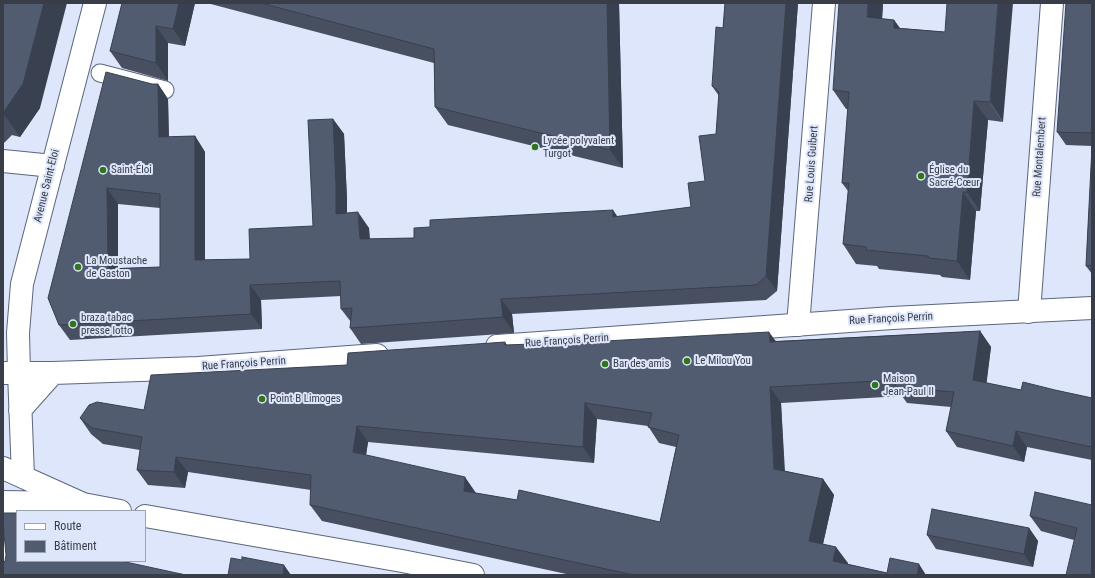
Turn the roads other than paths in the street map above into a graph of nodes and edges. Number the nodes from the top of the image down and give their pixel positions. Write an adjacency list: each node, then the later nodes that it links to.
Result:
1 (95, 3): 7 (main road, Avenue Saint-Eloi)
2 (824, 3): 10 (main road, Rue Louis Guibert)
3 (1052, 3): 9 (main road, Rue Montalembert)
4 (100, 73): 5 (lane)
5 (165, 90)
6 (3, 162): 7 (main road)
7 (52, 166): 13 (main road, Avenue Saint-Eloi)
8 (1092, 308): 9 (main road, Rue François Perrin)
9 (1029, 312): 10 (main road, Rue François Perrin)
10 (798, 325): 11 (main road, Rue François Perrin)
11 (475, 348)
12 (396, 354): 14 (main road, Rue François Perrin)
13 (11, 372): 14 (main road, Rue François Perrin); 15 (main road); 16 (main road, Avenue Saint-Eloi)
14 (53, 373): 16 (main road)
15 (3, 396)
16 (20, 410): 18 (main road, Avenue Saint-Eloi)
17 (3, 468): 18 (main road)
18 (23, 477): 20 (main road)
19 (3, 502): 20 (main road)
20 (83, 504): 21 (main road)
21 (115, 510)
22 (146, 516): 25 (main road)
23 (3, 532): 24 (main road)
24 (7, 575)
25 (472, 575)

